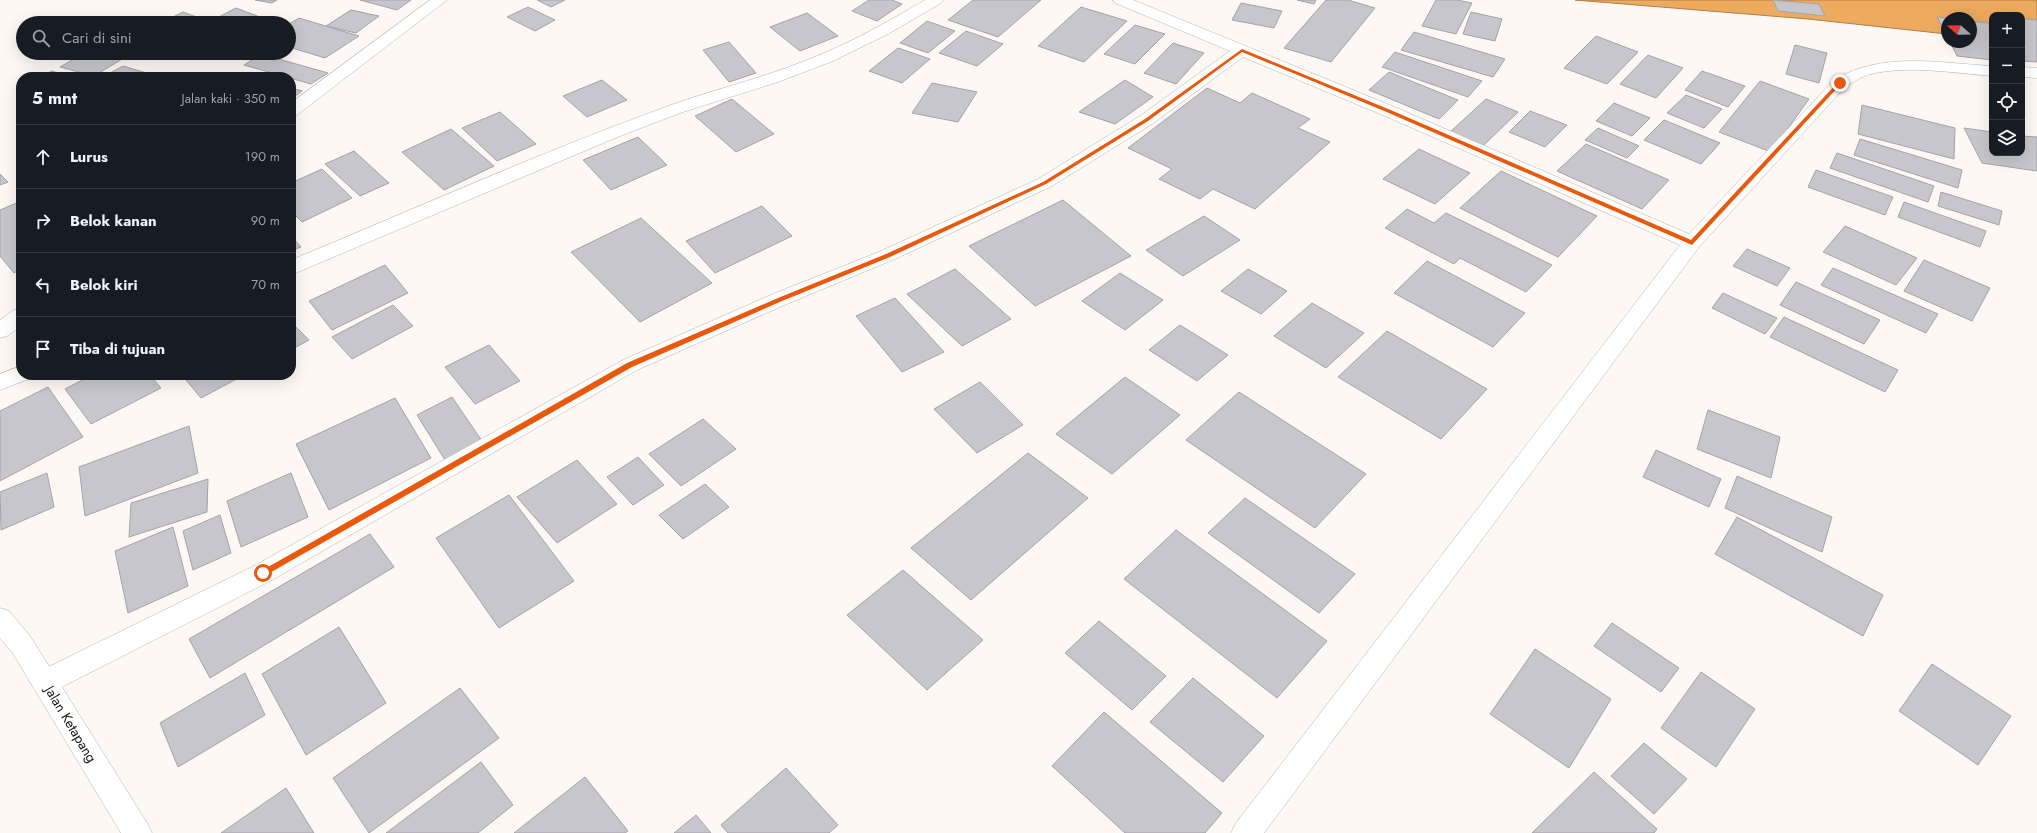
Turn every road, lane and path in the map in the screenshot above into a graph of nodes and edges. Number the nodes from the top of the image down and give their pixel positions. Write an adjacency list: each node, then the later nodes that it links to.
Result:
1 (440, 0): 8 (street)
2 (936, 0): 10 (street)
3 (1120, 0): 4 (street)
4 (1242, 50): 9 (street); 16 (street)
5 (1989, 71): 9 (street)
6 (2025, 72): 7 (street)
7 (2037, 73)
8 (296, 107)
9 (1692, 243): 18 (street)
10 (296, 266)
11 (16, 319): 12 (street)
12 (0, 331)
13 (16, 376): 14 (street)
14 (0, 382)
15 (0, 619): 16 (street, Jalan Ketapang)
16 (45, 682): 17 (street, Jalan Ketapang)
17 (138, 833)
18 (1246, 833)

